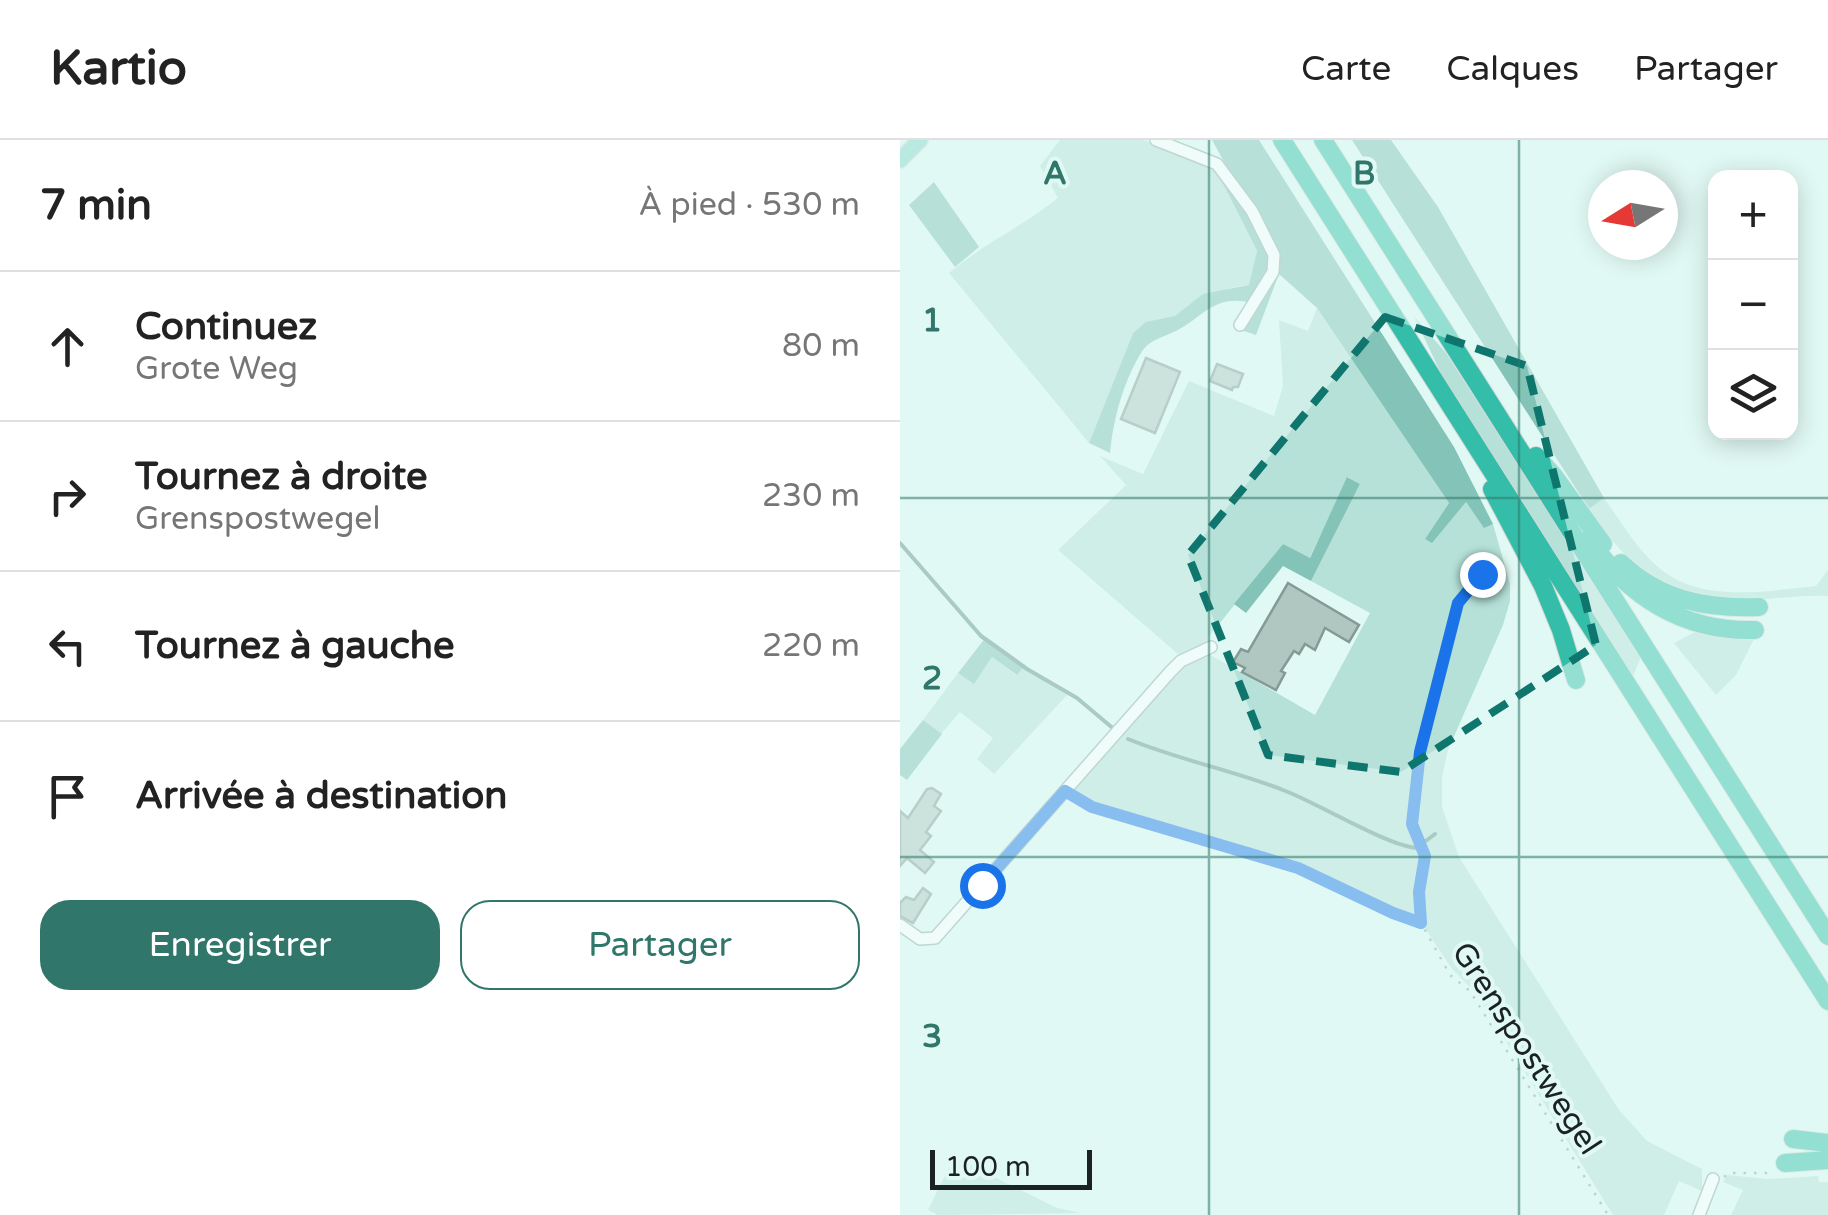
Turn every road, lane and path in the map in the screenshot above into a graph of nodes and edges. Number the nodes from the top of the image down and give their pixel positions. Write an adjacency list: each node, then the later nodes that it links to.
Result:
1 (920, 140): 5 (main road)
2 (1156, 140): 6 (street)
3 (1282, 140): 7 (highway)
4 (1323, 140): 8 (highway)
5 (900, 160)
6 (1240, 325)
7 (1468, 434): 14 (highway); 19 (highway)
8 (1517, 444): 9 (highway); 18 (highway)
9 (1536, 456): 11 (highway); 12 (highway)
10 (1482, 574): 16 (path)
11 (1758, 606)
12 (1755, 630)
13 (1211, 647): 15 (street)
14 (1576, 680)
15 (1065, 791): 16 (path, Grenspostwegel); 17 (street)
16 (1421, 923): 25 (path, Grenspostwegel)
17 (900, 925)
18 (1828, 936)
19 (1828, 1001)
20 (1792, 1140): 21 (highway)
21 (1828, 1143)
22 (1828, 1160): 23 (highway)
23 (1785, 1167): 24 (path)
24 (1712, 1183): 26 (street)
25 (1608, 1215)
26 (1699, 1215)

